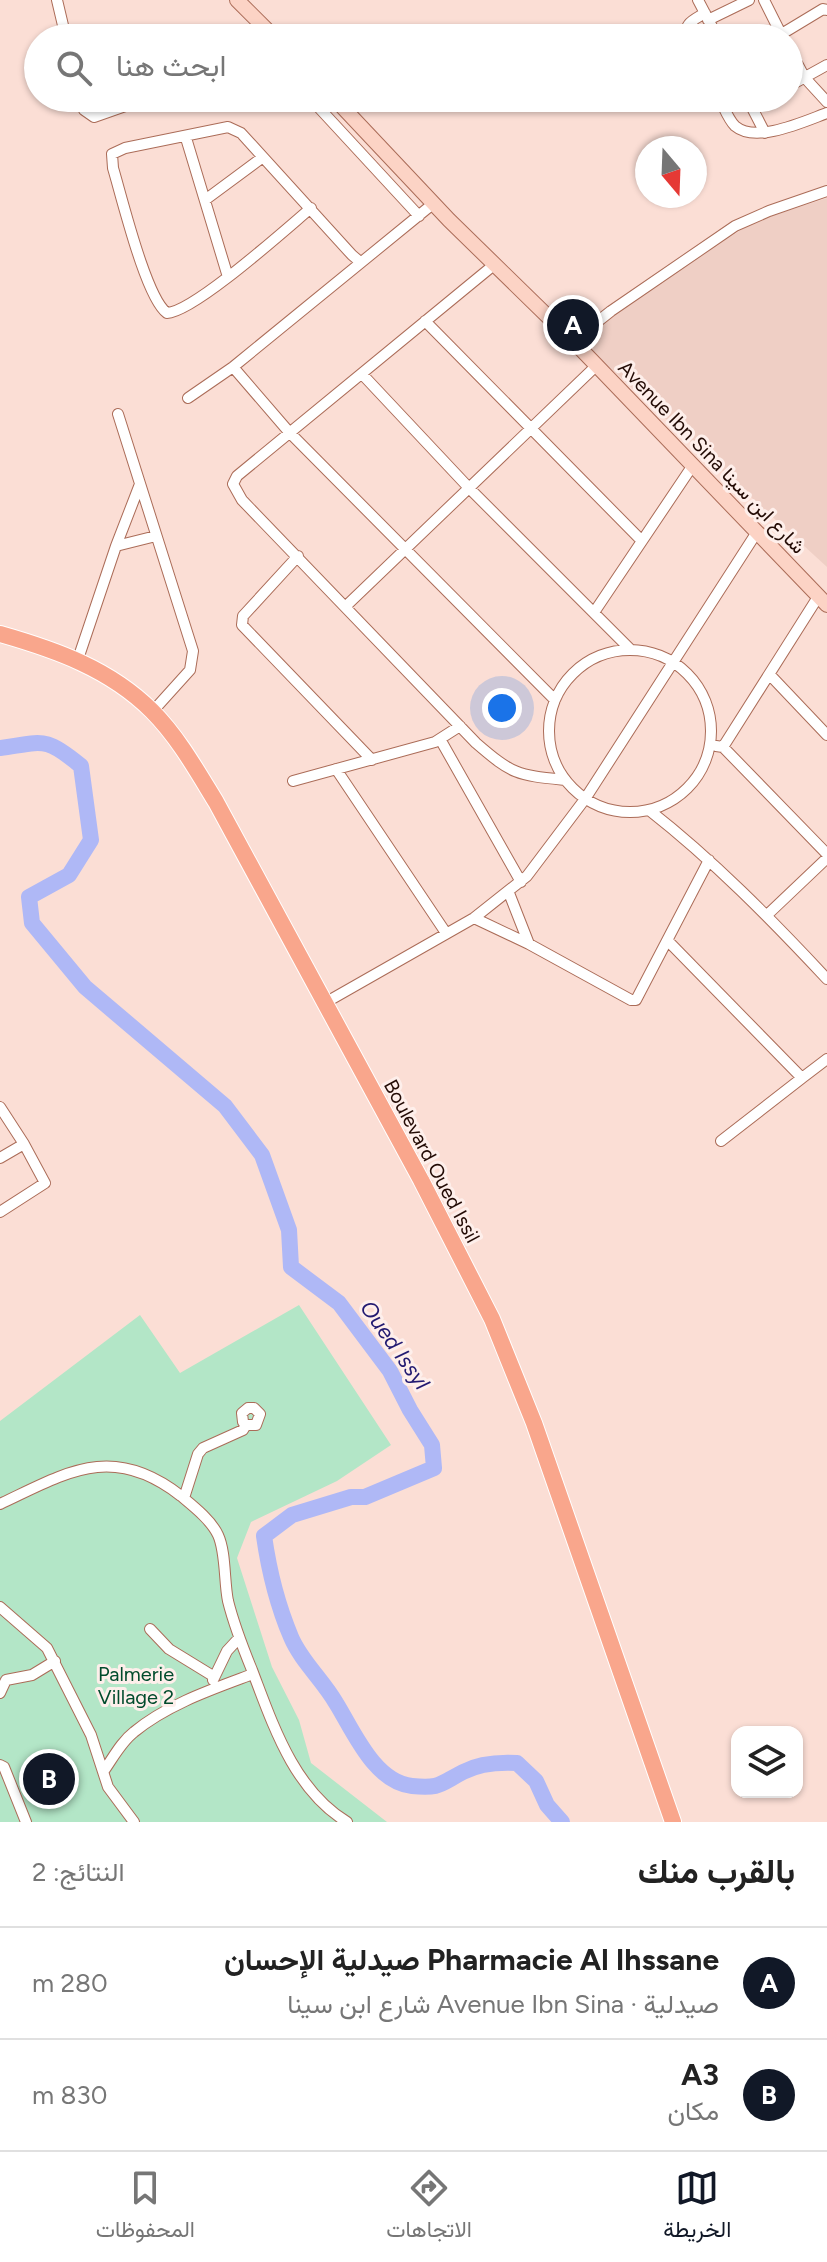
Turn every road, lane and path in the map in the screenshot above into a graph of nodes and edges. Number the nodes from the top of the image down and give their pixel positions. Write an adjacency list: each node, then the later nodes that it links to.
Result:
1 (57, 0): 8 (street)
2 (237, 0): 9 (street)
3 (698, 0): 7 (street)
4 (749, 0): 7 (street)
5 (764, 0): 12 (street)
6 (827, 10): 13 (street)
7 (707, 16): 10 (street); 11 (street)
8 (63, 24)
9 (261, 24)
10 (687, 24)
11 (711, 24)
12 (774, 24)
13 (800, 24)
14 (827, 65): 16 (street)
15 (803, 74): 16 (street)
16 (805, 78): 17 (street)
17 (827, 102)
18 (87, 112): 19 (street)
19 (108, 112)
20 (323, 112): 32 (street)
21 (347, 112): 30 (street, Avenue Ibn Sina شارع ابن سينا)
22 (727, 112): 25 (street)
23 (754, 112): 25 (street)
24 (827, 113): 25 (street)
25 (765, 133)
26 (186, 138): 27 (street); 29 (street); 35 (street)
27 (263, 157): 29 (street); 31 (street)
28 (827, 191): 37 (street)
29 (205, 200): 35 (street)
30 (434, 203): 32 (street); 34 (street, Avenue Ibn Sina شارع ابن سينا)
31 (311, 208): 33 (street); 35 (street)
32 (419, 216): 33 (street)
33 (359, 261): 39 (street)
34 (495, 264): 36 (street); 37 (street, Avenue Ibn Sina شارع ابن سينا)
35 (228, 277)
36 (425, 321): 40 (street); 43 (street)
37 (576, 344): 38 (street, Avenue Ibn Sina شارع ابن سينا)
38 (596, 366): 43 (street); 45 (street, Avenue Ibn Sina شارع ابن سينا)
39 (233, 367): 41 (street); 44 (street)
40 (362, 374): 44 (street); 47 (street)
41 (188, 398)
42 (118, 414): 46 (street)
43 (530, 429): 47 (street); 50 (street)
44 (289, 432): 52 (street); 53 (street)
45 (693, 465): 48 (street, Avenue Ibn Sina شارع ابن سينا); 50 (street)
46 (140, 484): 49 (street); 51 (street)
47 (470, 489): 52 (street); 56 (street)
48 (757, 532): 54 (street, Avenue Ibn Sina شارع ابن سينا); 60 (street)
49 (156, 536): 51 (street); 63 (street)
50 (641, 540): 56 (street)
51 (116, 546): 59 (street)
52 (407, 550): 55 (street); 62 (street)
53 (298, 556): 55 (street); 69 (street)
54 (823, 601): 61 (street)
55 (346, 606): 64 (street)
56 (595, 611): 58 (street)
57 (0, 634): 59 (main road, Boulevard Oued Issil)
58 (631, 650): 60 (street); 62 (street)
59 (78, 659): 63 (main road, Boulevard Oued Issil)
60 (673, 662): 67 (street); 73 (street)
61 (770, 675): 65 (street); 68 (street)
62 (555, 700): 71 (street)
63 (153, 711): 85 (main road, Boulevard Oued Issil)
64 (460, 726): 66 (street); 71 (street)
65 (827, 735)
66 (440, 739): 69 (street); 77 (street)
67 (710, 746): 68 (street); 74 (street)
68 (723, 747): 75 (street)
69 (372, 760): 70 (street)
70 (336, 769): 72 (street); 81 (street)
71 (565, 780): 73 (street)
72 (293, 781)
73 (585, 799): 74 (street); 77 (street)
74 (649, 810): 76 (street)
75 (827, 856): 79 (street)
76 (709, 860): 79 (street); 82 (street)
77 (521, 882): 78 (street)
78 (509, 893): 80 (street); 83 (street)
79 (767, 915): 84 (street)
80 (474, 918): 81 (street); 83 (street)
81 (446, 933): 85 (street)
82 (668, 941): 83 (street); 87 (street)
83 (529, 944)
84 (827, 979)
85 (323, 1004): 109 (main road, Boulevard Oued Issil)
86 (827, 1059): 87 (street)
87 (802, 1078): 89 (street)
88 (0, 1107): 90 (street)
89 (721, 1141)
90 (24, 1144): 91 (street); 92 (street)
91 (0, 1158)
92 (0, 1212)
93 (246, 1425): 94 (street)
94 (184, 1498): 95 (street); 98 (street)
95 (0, 1504)
96 (0, 1607): 99 (street)
97 (150, 1629): 101 (street)
98 (239, 1638): 100 (street); 101 (street)
99 (55, 1661): 103 (street); 105 (street)
100 (253, 1674): 102 (street); 108 (street)
101 (213, 1676): 102 (street)
102 (212, 1689): 105 (street)
103 (0, 1693)
104 (0, 1765): 106 (street)
105 (103, 1772): 107 (street)
106 (26, 1822)
107 (134, 1822)
108 (347, 1822)
109 (673, 1822)

